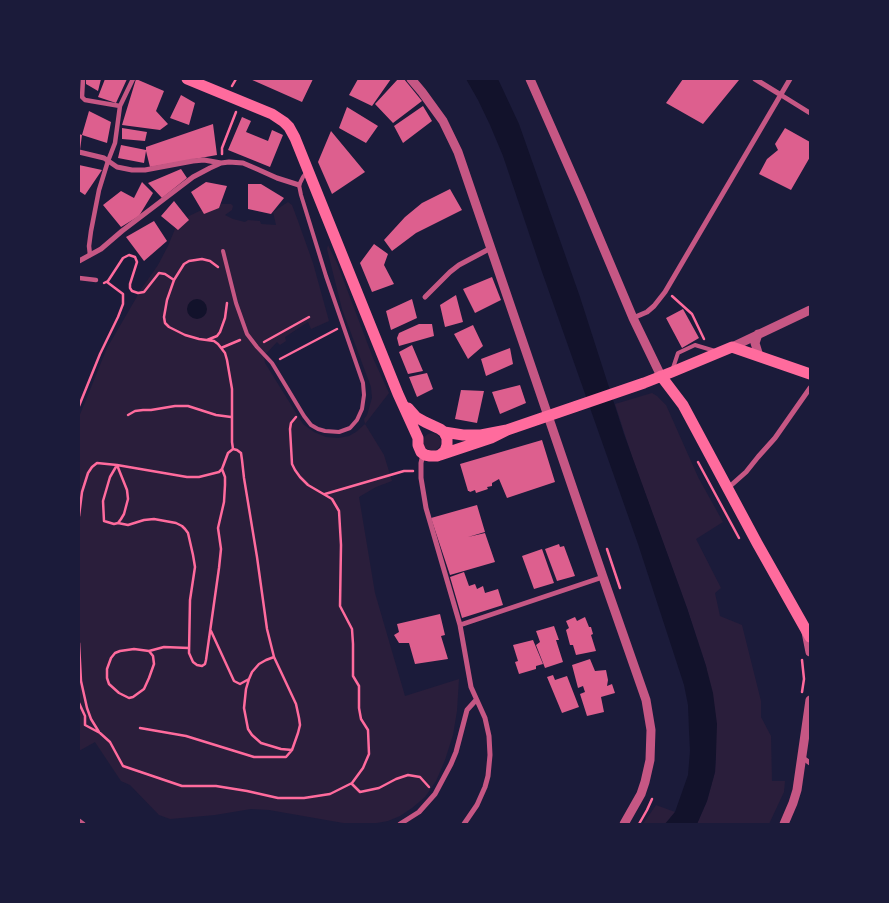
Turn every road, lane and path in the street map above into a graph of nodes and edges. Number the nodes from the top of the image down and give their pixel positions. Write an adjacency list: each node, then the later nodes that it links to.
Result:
1 (83, 79): 10 (street)
2 (133, 79): 10 (street)
3 (187, 79): 9 (main road)
4 (411, 79): 17 (street)
5 (530, 79): 31 (street)
6 (754, 79): 8 (street)
7 (790, 79): 8 (street)
8 (781, 95): 11 (street); 26 (street)
9 (240, 101): 14 (path); 15 (main road)
10 (120, 106): 13 (street)
11 (810, 113)
12 (79, 152): 13 (street)
13 (108, 161): 14 (street); 19 (street)
14 (221, 163): 16 (street); 19 (street)
15 (308, 172): 16 (lane); 47 (main road)
16 (300, 185): 32 (lane)
17 (491, 248): 28 (street); 51 (street)
18 (223, 250): 34 (lane)
19 (90, 255): 20 (street)
20 (79, 261)
21 (222, 272): 24 (path)
22 (79, 278): 23 (street)
23 (96, 280): 25 (path)
24 (174, 280): 25 (path); 35 (path)
25 (107, 282): 48 (path)
26 (665, 292): 31 (street); 36 (path)
27 (227, 296): 35 (path)
28 (426, 297)
29 (810, 310): 33 (street)
30 (308, 317): 39 (path)
31 (633, 318): 45 (street)
32 (343, 326): 42 (path); 49 (lane)
33 (758, 334): 37 (street); 41 (street)
34 (248, 336): 38 (path); 39 (lane)
35 (208, 340): 38 (path)
36 (706, 343)
37 (732, 347): 40 (main road); 41 (main road)
38 (221, 348): 52 (path)
39 (256, 348): 42 (lane)
40 (719, 352): 43 (main road); 43 (lane)
41 (759, 356): 44 (main road)
42 (272, 363): 49 (lane)
43 (672, 372): 45 (main road)
44 (810, 374)
45 (661, 376): 51 (main road); 63 (main road)
46 (810, 388): 63 (street)
47 (398, 394): 53 (main road); 55 (main road)
48 (79, 406)
49 (301, 413): 64 (path)
50 (128, 415): 52 (path)
51 (548, 415): 54 (main road); 68 (street)
52 (231, 417): 56 (path)
53 (440, 430): 54 (main road); 55 (main road); 58 (main road)
54 (507, 430): 58 (main road)
55 (418, 438): 57 (main road)
56 (233, 449): 61 (path); 77 (path)
57 (423, 453): 58 (main road); 62 (street)
58 (440, 455)
59 (698, 462): 67 (path)
60 (117, 465): 61 (path); 65 (path); 66 (path); 66 (path)
61 (222, 469): 70 (path)
62 (421, 471): 64 (path); 69 (street)
63 (728, 489): 71 (main road)
64 (325, 494): 87 (path)
65 (79, 516)
66 (118, 523): 73 (path)
67 (740, 540)
68 (603, 577): 69 (street); 91 (street)
69 (460, 625): 80 (street)
70 (210, 630): 73 (path); 78 (path)
71 (808, 635): 75 (street)
72 (79, 643): 83 (path)
73 (189, 648): 74 (path)
74 (149, 651): 74 (path)
75 (810, 652)
76 (801, 656): 79 (path)
77 (274, 657): 78 (path); 85 (path)
78 (249, 679): 85 (path)
79 (806, 697): 84 (street)
80 (476, 700): 88 (street); 90 (street)
81 (79, 703): 83 (path)
82 (140, 728): 85 (path)
83 (100, 733): 87 (path)
84 (807, 739): 86 (street)
85 (292, 750)
86 (806, 761): 92 (street)
87 (352, 783): 88 (path)
88 (435, 794): 89 (street)
89 (400, 824)
90 (464, 824)
91 (624, 824)
92 (784, 824)

